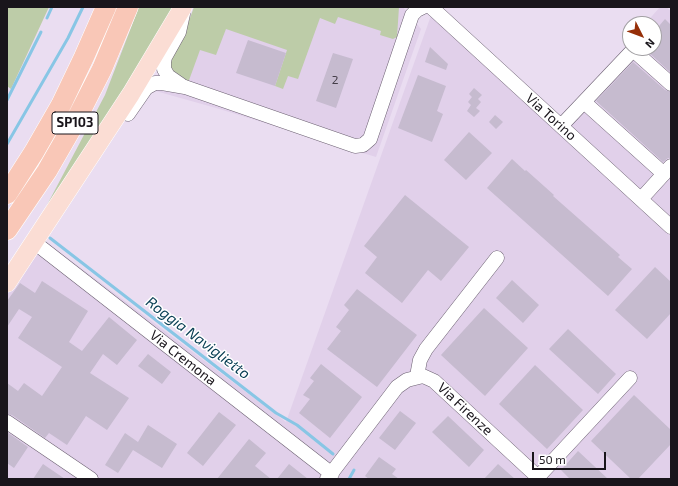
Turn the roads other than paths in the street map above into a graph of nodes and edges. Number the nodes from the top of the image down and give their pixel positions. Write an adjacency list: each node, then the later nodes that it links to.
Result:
1 (106, 7): 14 (highway, SP103)
2 (128, 7): 17 (highway, SP103)
3 (184, 7): 9 (street); 12 (main road)
4 (406, 7): 7 (street)
5 (424, 7): 7 (street)
6 (431, 7): 11 (street, Via Torino)
7 (404, 37): 9 (street)
8 (671, 84): 10 (street)
9 (185, 87): 12 (street)
10 (584, 102): 11 (street); 13 (street)
11 (561, 126): 15 (street, Via Torino)
12 (104, 136): 18 (main road)
13 (667, 170): 15 (street)
14 (7, 194)
15 (641, 199): 16 (street, Via Torino)
16 (671, 226)
17 (7, 230)
18 (34, 242): 20 (main road); 24 (street, Via Cremona)
19 (498, 258): 21 (street)
20 (7, 283)
21 (417, 376): 24 (street); 25 (street, Via Firenze)
22 (630, 378): 25 (street)
23 (7, 422): 26 (street)
24 (329, 476)
25 (539, 478)
26 (91, 479)

